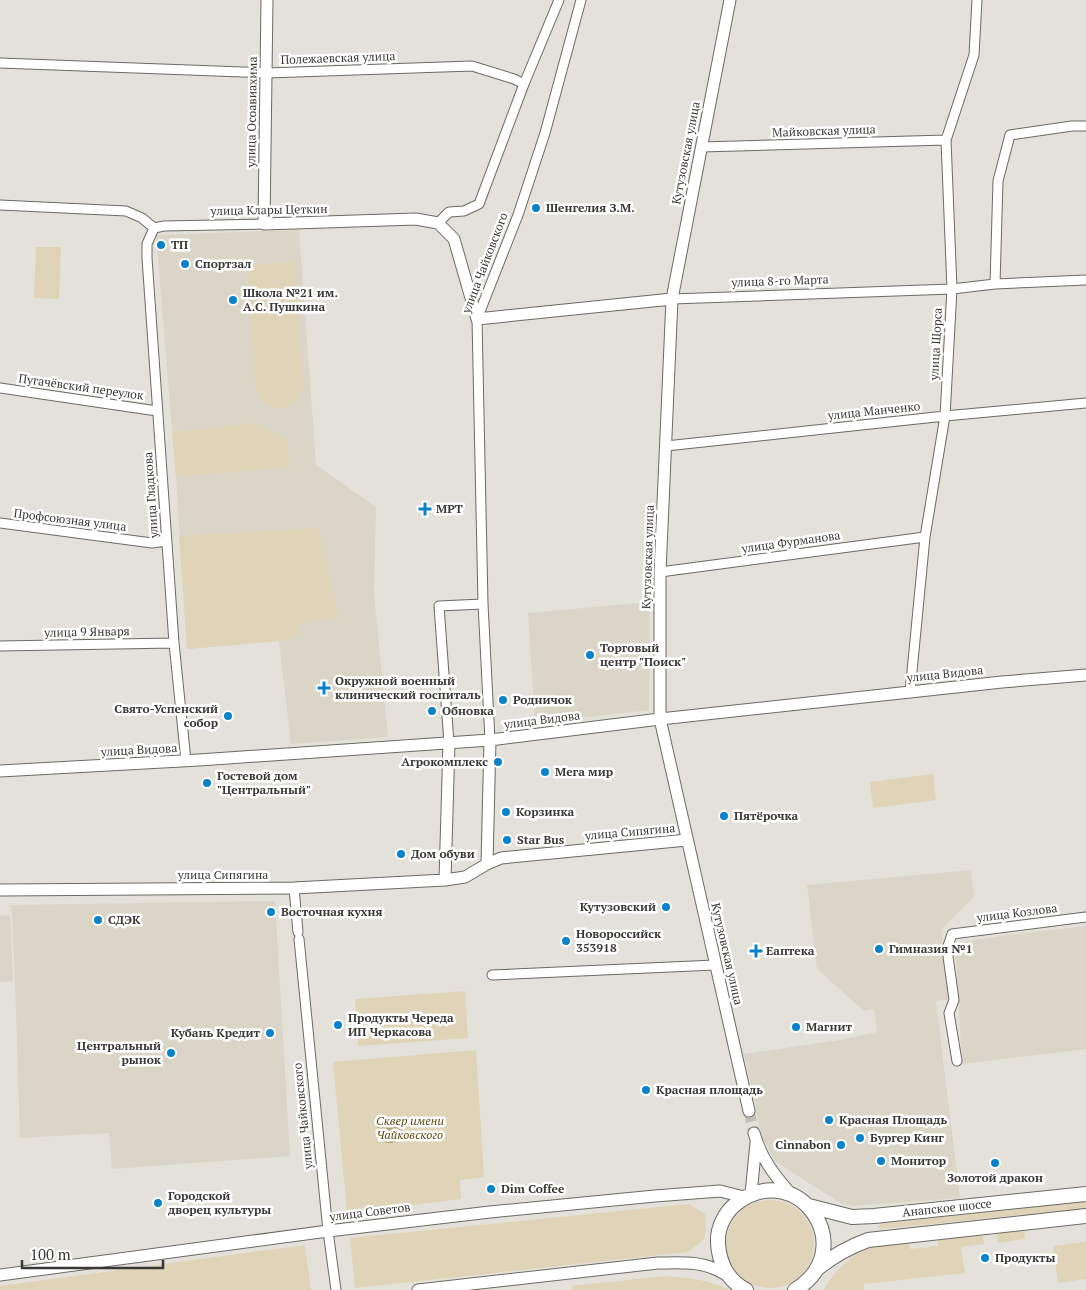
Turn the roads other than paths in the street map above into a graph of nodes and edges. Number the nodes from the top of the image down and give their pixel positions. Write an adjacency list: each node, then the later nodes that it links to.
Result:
1 (267, 0): 7 (street, улица Осоавиахима)
2 (559, 0): 8 (street)
3 (581, 0): 20 (street, улица Чайковского)
4 (730, 0): 11 (street, Кутузовская улица)
5 (977, 0): 10 (street, улица Щорса)
6 (0, 64): 7 (street, Полежаевская улица)
7 (267, 73): 8 (street, Полежаевская улица); 14 (street, улица Осоавиахима)
8 (524, 84): 13 (street)
9 (1086, 126): 17 (street)
10 (946, 140): 11 (street, Майковская улица); 18 (street, улица Щорса)
11 (702, 147): 19 (street, Кутузовская улица)
12 (0, 205): 15 (street)
13 (438, 223): 14 (street, улица Клары Цеткин); 20 (street)
14 (264, 224): 15 (street, улица Клары Цеткин)
15 (154, 228): 23 (street, улица Гладкова)
16 (1086, 280): 17 (street, улица 8-го Марта)
17 (995, 284): 18 (street, улица 8-го Марта)
18 (952, 289): 19 (street, улица 8-го Марта); 24 (street, улица Щорса)
19 (672, 299): 20 (street, улица 8-го Марта); 25 (street, Кутузовская улица)
20 (476, 319): 30 (street, улица Чайковского)
21 (0, 388): 23 (street, Пугачёвский переулок)
22 (1086, 403): 24 (street, улица Манченко)
23 (157, 411): 28 (street, улица Гладкова)
24 (945, 416): 25 (street, улица Манченко); 27 (street, улица Щорса)
25 (666, 446): 29 (street, Кутузовская улица)
26 (0, 523): 28 (street, Профсоюзная улица)
27 (925, 537): 29 (street, улица Фурманова); 34 (street, улица Щорса)
28 (167, 541): 31 (street, улица Гладкова)
29 (660, 572): 35 (street, Кутузовская улица)
30 (484, 604): 36 (street, улица Чайковского); 37 (street)
31 (174, 643): 32 (street, улица 9 Января); 38 (street, улица Гладкова)
32 (0, 646)
33 (1086, 675): 34 (street, улица Видова)
34 (910, 692): 35 (street, улица Видова)
35 (660, 719): 36 (street, улица Видова); 40 (street, Кутузовская улица)
36 (490, 740): 37 (street, улица Видова); 41 (street, улица Чайковского)
37 (449, 743): 38 (street, улица Видова); 42 (street)
38 (186, 761): 39 (street, улица Видова)
39 (0, 771)
40 (687, 840): 41 (street, улица Сипягина); 46 (street, Кутузовская улица)
41 (487, 864): 42 (street, улица Сипягина)
42 (445, 880): 43 (street, улица Сипягина)
43 (294, 888): 44 (street, улица Сипягина); 55 (street, улица Чайковского)
44 (0, 890)
45 (1086, 917): 48 (street, улица Козлова)
46 (715, 965): 47 (street); 49 (street, Кутузовская улица)
47 (492, 975)
48 (956, 1061)
49 (749, 1111)
50 (791, 1194): 52 (highway); 52 (street); 53 (highway)
51 (1086, 1194): 53 (highway, Анапское шоссе)
52 (748, 1196): 55 (street, улица Советов); 57 (highway)
53 (809, 1206): 58 (highway)
54 (1086, 1216): 58 (highway, Анапское шоссе)
55 (328, 1231): 56 (street, улица Советов); 60 (street, улица Чайковского)
56 (0, 1275)
57 (729, 1276): 59 (highway); 61 (street)
58 (811, 1279): 62 (highway, Анапское шоссе)
59 (744, 1289)
60 (336, 1290)
61 (418, 1290)
62 (795, 1290)

